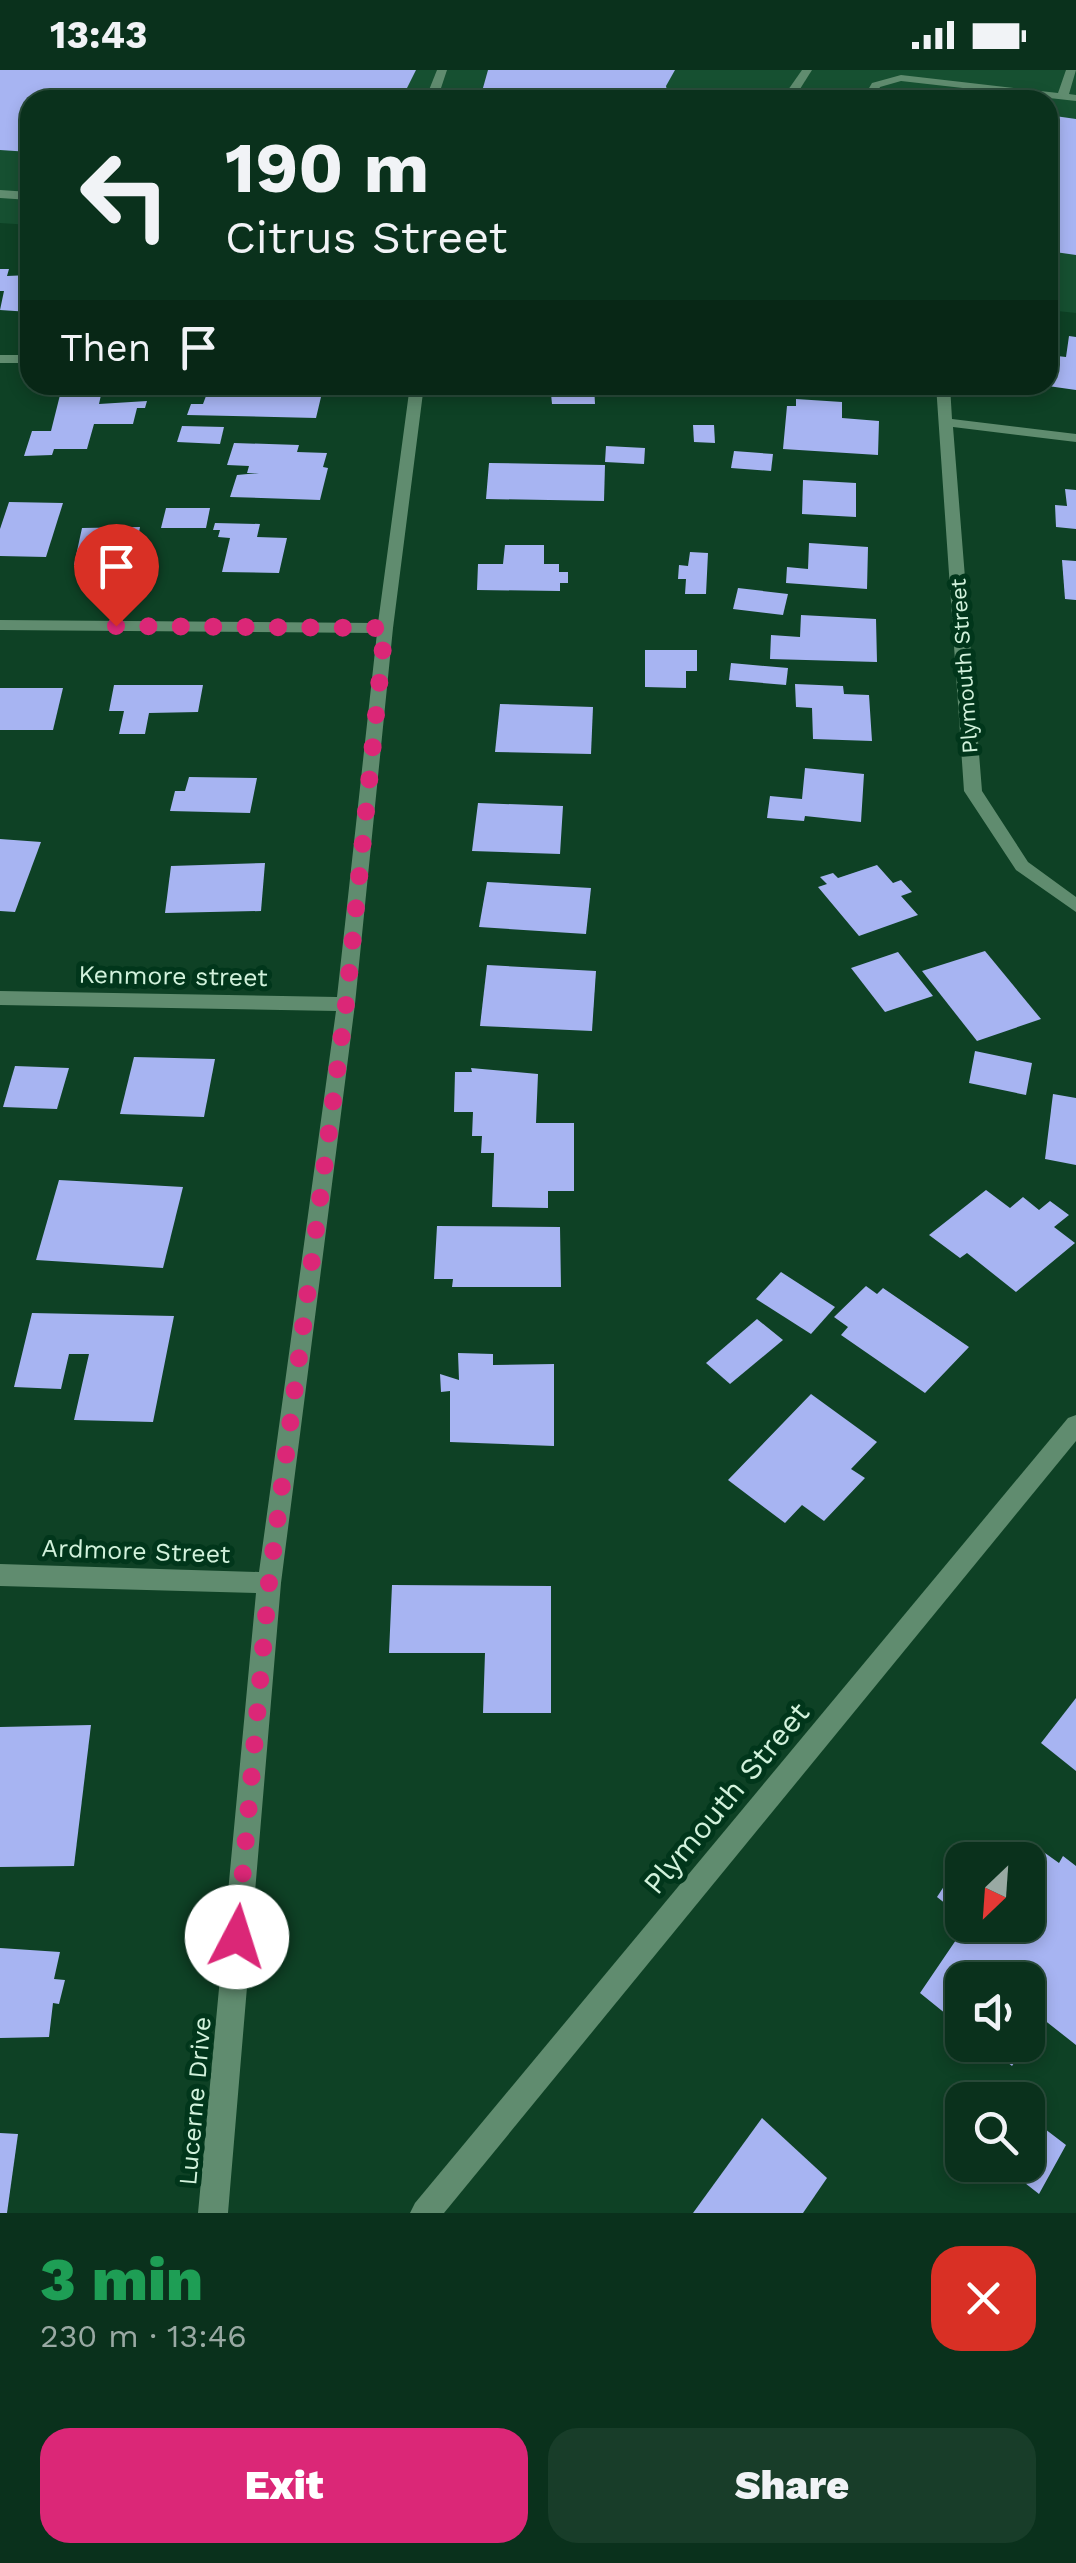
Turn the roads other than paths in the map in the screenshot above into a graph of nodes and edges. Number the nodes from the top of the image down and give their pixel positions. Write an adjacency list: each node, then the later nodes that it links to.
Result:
1 (1072, 70): 4 (street)
2 (873, 90): 3 (street)
3 (1007, 90)
4 (1069, 97)
5 (416, 395): 10 (street, Lucerne Drive)
6 (944, 395): 7 (street, Plymouth Street)
7 (945, 422): 8 (street); 11 (street, Plymouth Street)
8 (1076, 438)
9 (0, 624): 10 (street)
10 (385, 628): 13 (street, Lucerne Drive)
11 (1076, 906)
12 (0, 998): 13 (street, Kenmore street)
13 (346, 1004): 16 (street, Lucerne Drive)
14 (1076, 1425): 18 (street, Plymouth Street)
15 (0, 1574): 16 (street, Ardmore Street)
16 (269, 1583): 17 (street, Lucerne Drive)
17 (212, 2213)
18 (425, 2213)

